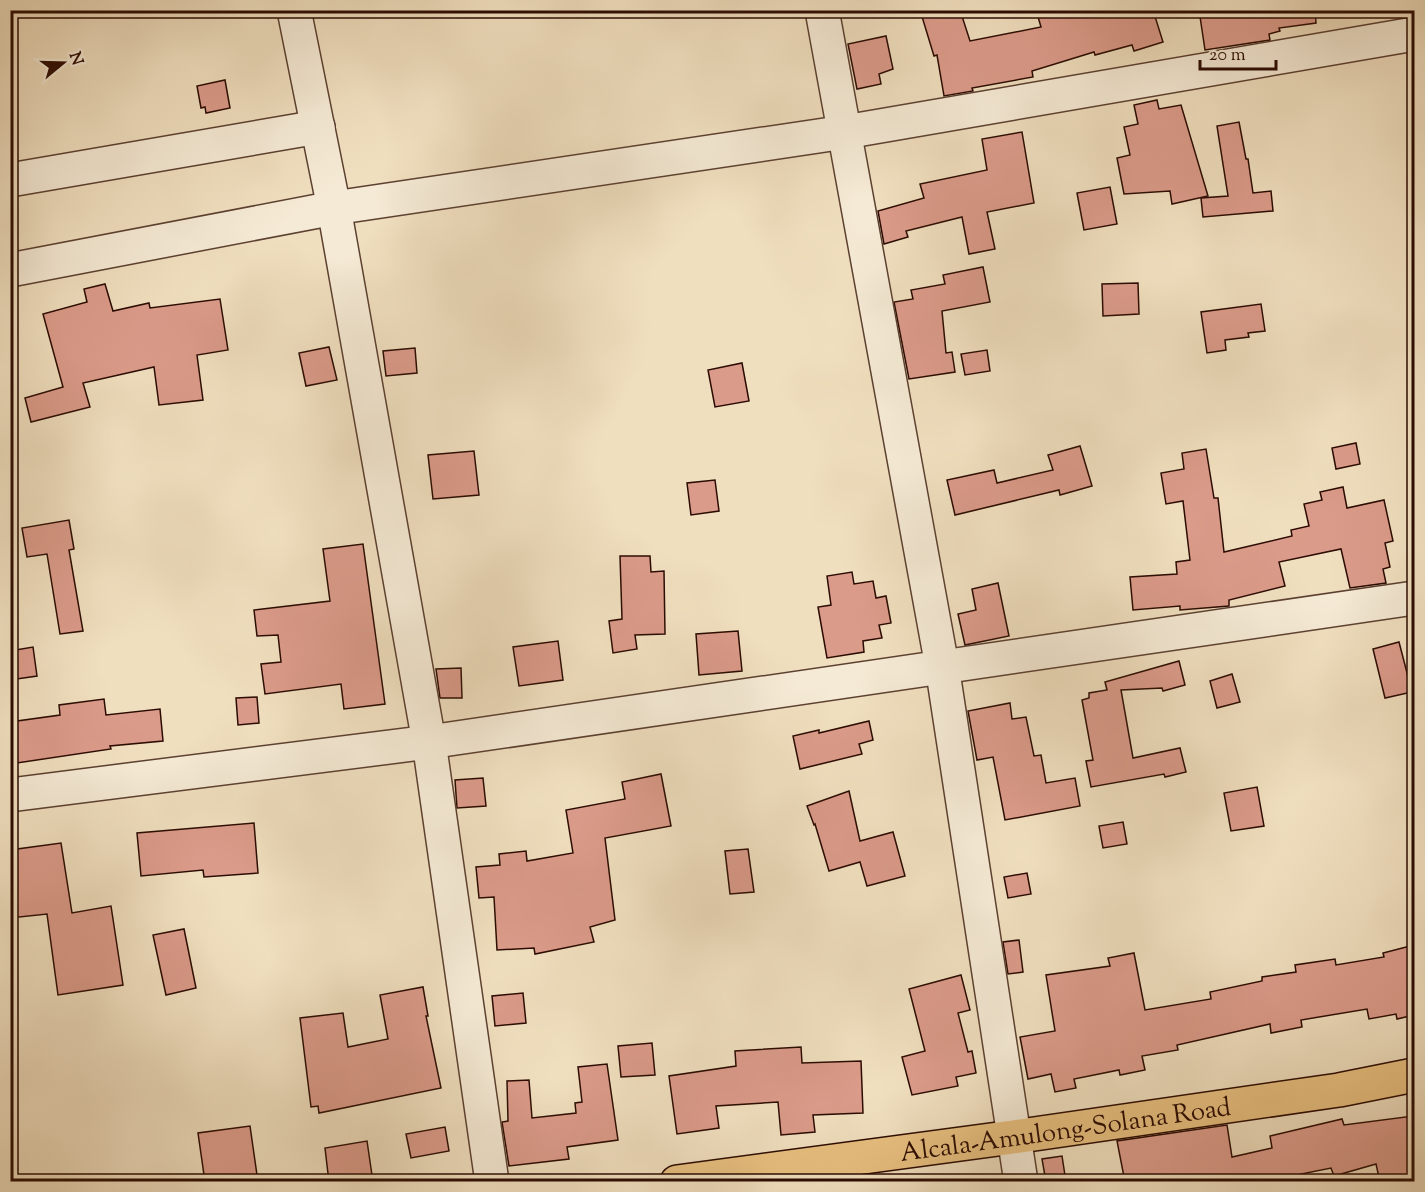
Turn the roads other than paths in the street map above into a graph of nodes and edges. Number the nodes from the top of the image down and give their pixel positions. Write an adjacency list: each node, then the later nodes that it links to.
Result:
1 (294, 10): 4 (street)
2 (822, 10): 5 (street)
3 (1414, 33): 5 (street)
4 (318, 128): 6 (street); 7 (street)
5 (845, 132): 7 (street); 10 (street)
6 (10, 180)
7 (334, 208): 8 (street); 11 (street)
8 (10, 270)
9 (1414, 598): 10 (street)
10 (942, 666): 11 (street); 14 (street)
11 (429, 742): 12 (street); 15 (street)
12 (10, 795)
13 (1414, 1075): 14 (main road, Alcala-Amulong-Solana Road)
14 (1013, 1137): 16 (main road, Alcala-Amulong-Solana Road); 17 (street)
15 (492, 1182)
16 (677, 1182)
17 (1021, 1182)

